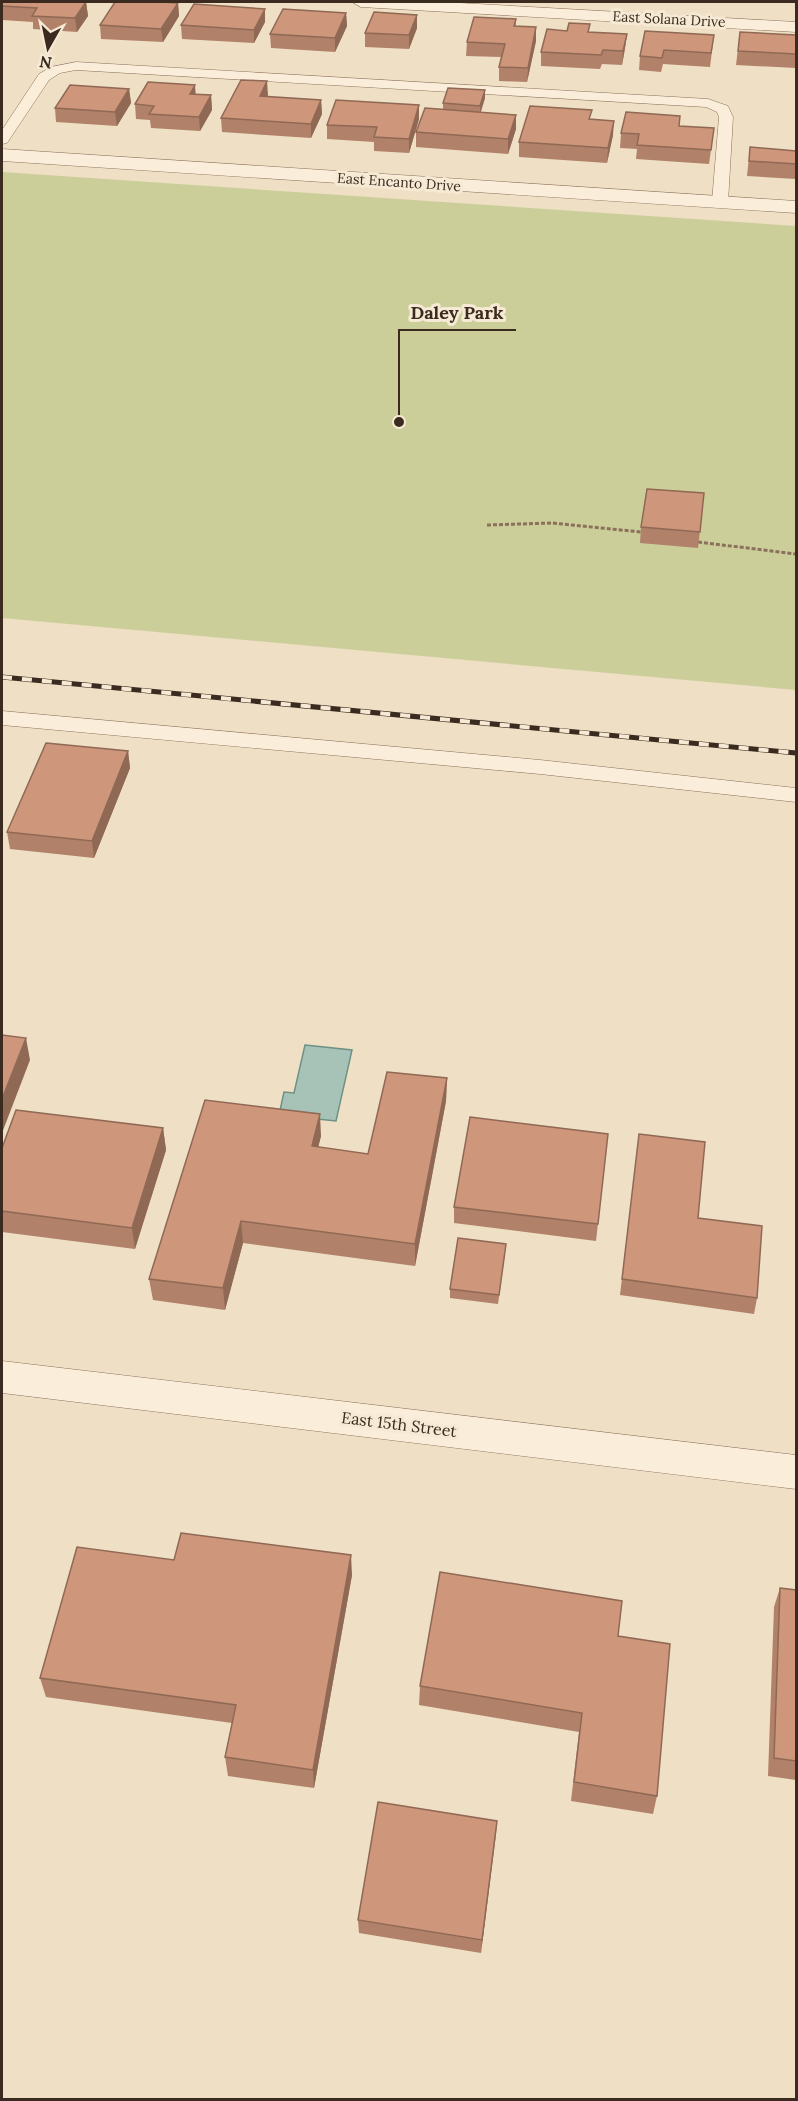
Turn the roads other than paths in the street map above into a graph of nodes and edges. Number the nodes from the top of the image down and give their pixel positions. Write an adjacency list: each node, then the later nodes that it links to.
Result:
1 (361, 2): 2 (street, East Solana Drive)
2 (796, 27)
3 (2, 140): 5 (lane)
4 (2, 156): 5 (street, East Encanto Drive)
5 (720, 202): 6 (street, East Encanto Drive)
6 (796, 207)
7 (2, 718): 8 (lane)
8 (796, 795)
9 (2, 1377): 10 (street, East 15th Street)
10 (796, 1472)

